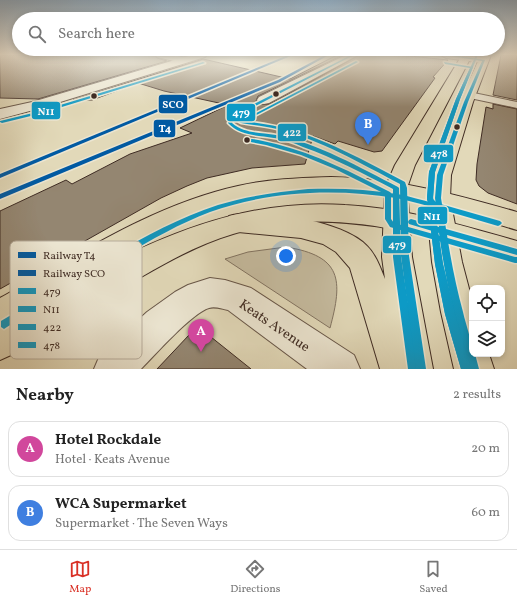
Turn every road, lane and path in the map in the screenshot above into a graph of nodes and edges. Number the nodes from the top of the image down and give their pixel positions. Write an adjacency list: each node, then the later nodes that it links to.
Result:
1 (142, 72): 8 (street)
2 (319, 72): 6 (street)
3 (457, 72): 10 (main road)
4 (479, 72): 5 (main road)
5 (469, 95): 7 (street); 9 (main road)
6 (264, 100)
7 (517, 105)
8 (0, 114)
9 (438, 198): 10 (main road); 11 (main road); 13 (main road)
10 (396, 203): 12 (main road); 13 (main road); 14 (main road); 26 (main road)
11 (517, 221)
12 (238, 223): 16 (main road); 25 (main road)
13 (442, 230): 15 (main road); 27 (main road)
14 (128, 241)
15 (517, 252)
16 (142, 263)
17 (10, 311): 18 (main road)
18 (0, 317)
19 (10, 336): 20 (main road)
20 (0, 341)
21 (142, 342): 24 (street, Keats Avenue)
22 (124, 359): 23 (street, Keats Avenue)
23 (114, 369)
24 (340, 369)
25 (400, 369)
26 (413, 369)
27 (474, 369)

